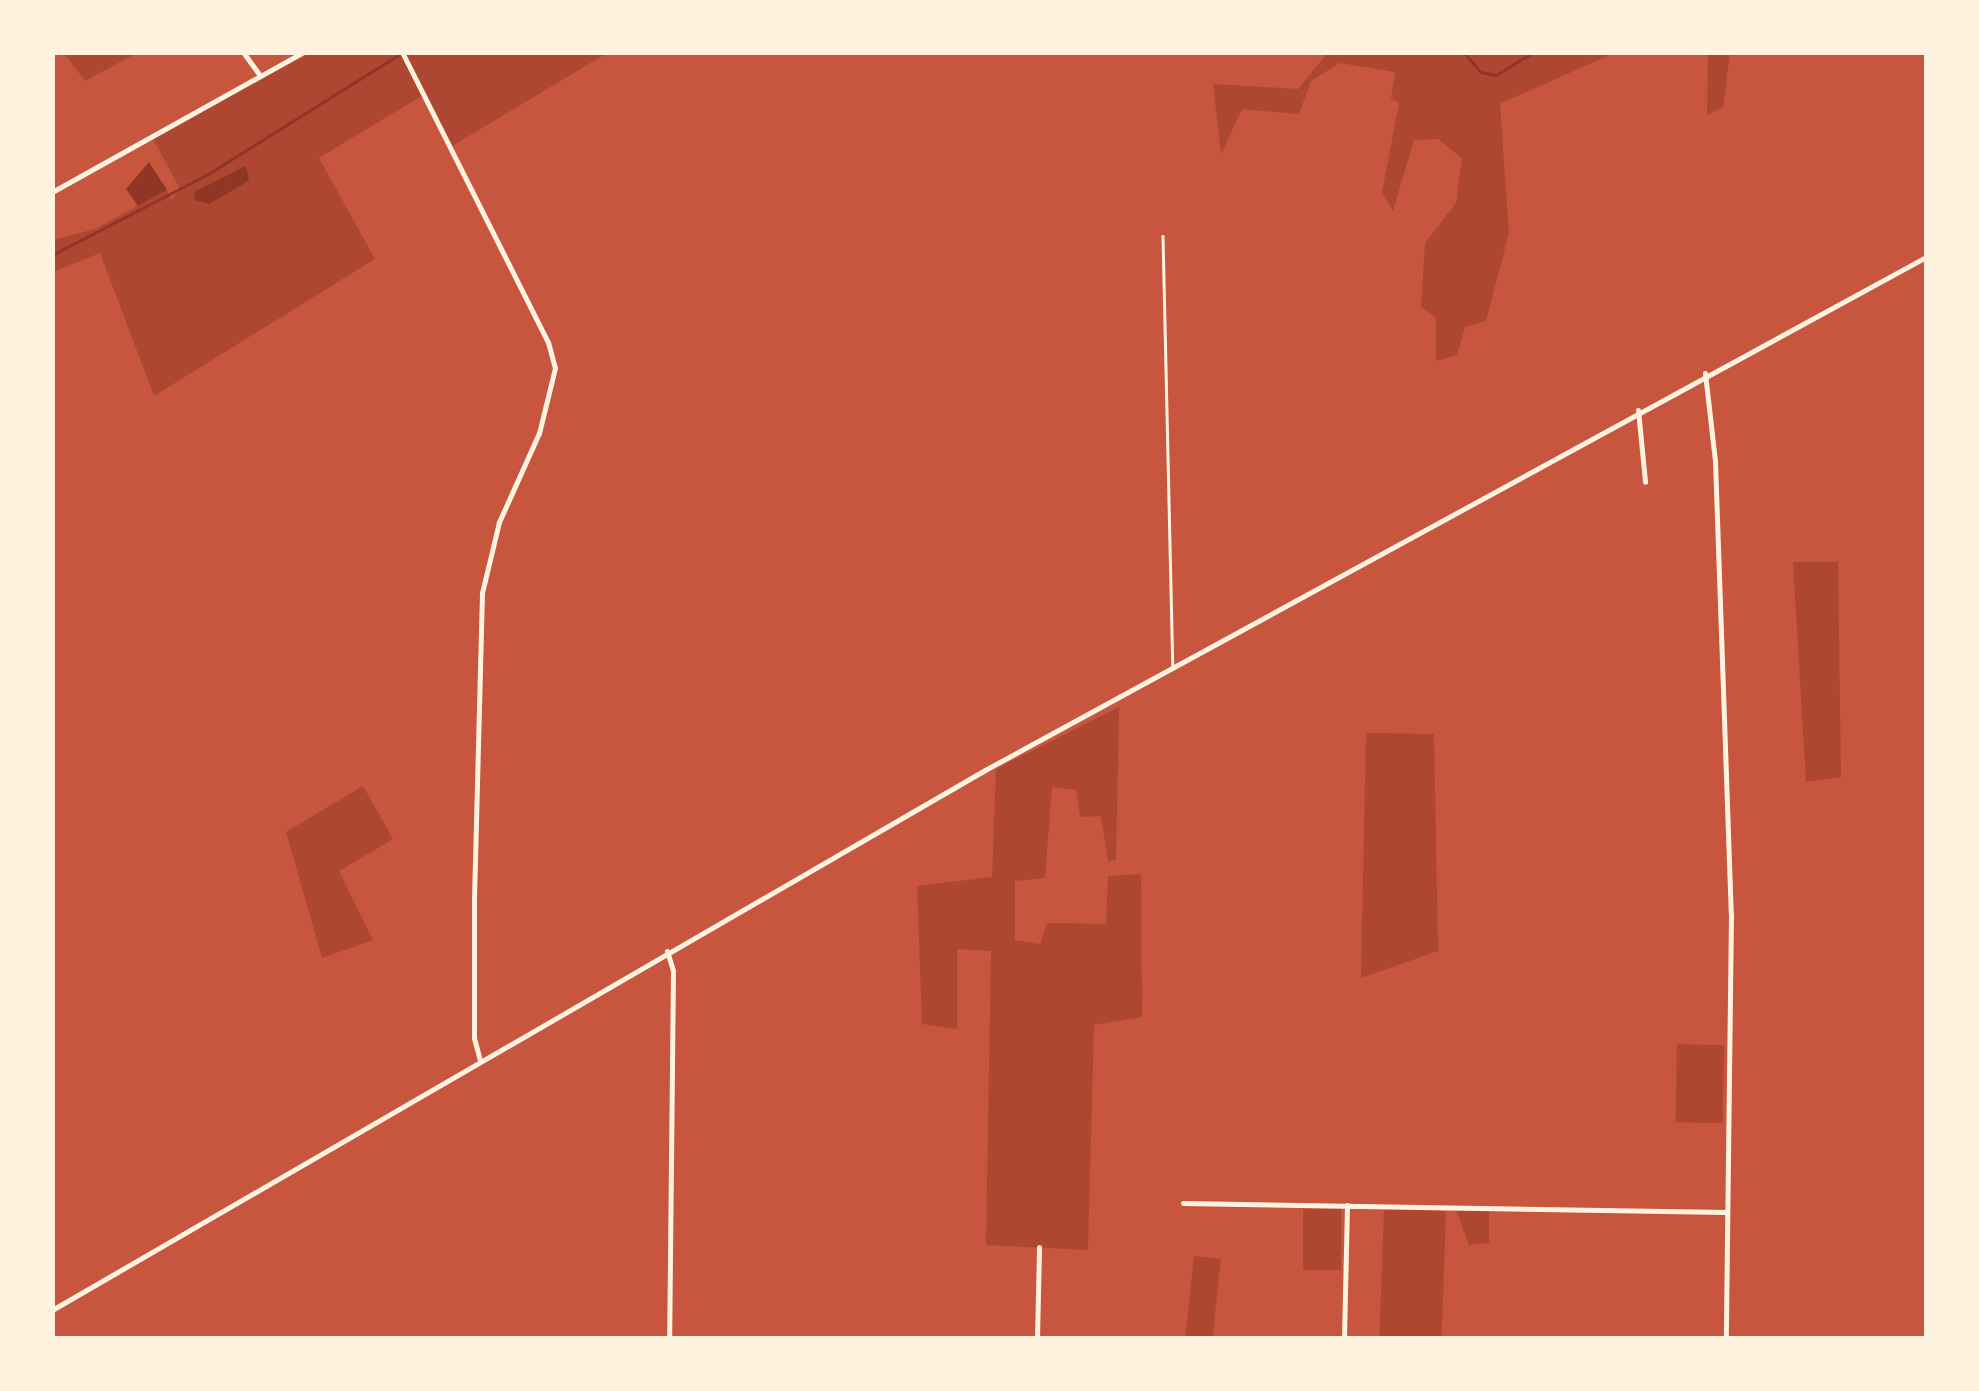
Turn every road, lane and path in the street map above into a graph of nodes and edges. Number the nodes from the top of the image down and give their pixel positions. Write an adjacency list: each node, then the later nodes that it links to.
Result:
1 (242, 52): 4 (street)
2 (304, 52): 4 (street)
3 (402, 52): 13 (street)
4 (260, 76): 5 (street)
5 (52, 192)
6 (1162, 236): 11 (lane)
7 (1926, 257): 8 (street)
8 (1705, 373): 9 (street); 16 (street)
9 (1638, 410): 10 (street); 11 (street)
10 (1645, 482)
11 (1173, 670): 12 (street)
12 (667, 951): 13 (street); 19 (street)
13 (480, 1061): 18 (street)
14 (1183, 1203): 15 (street)
15 (1347, 1206): 16 (street); 21 (street)
16 (1726, 1212): 22 (street)
17 (1039, 1247): 20 (street)
18 (52, 1310)
19 (668, 1338)
20 (1037, 1338)
21 (1344, 1338)
22 (1726, 1338)

